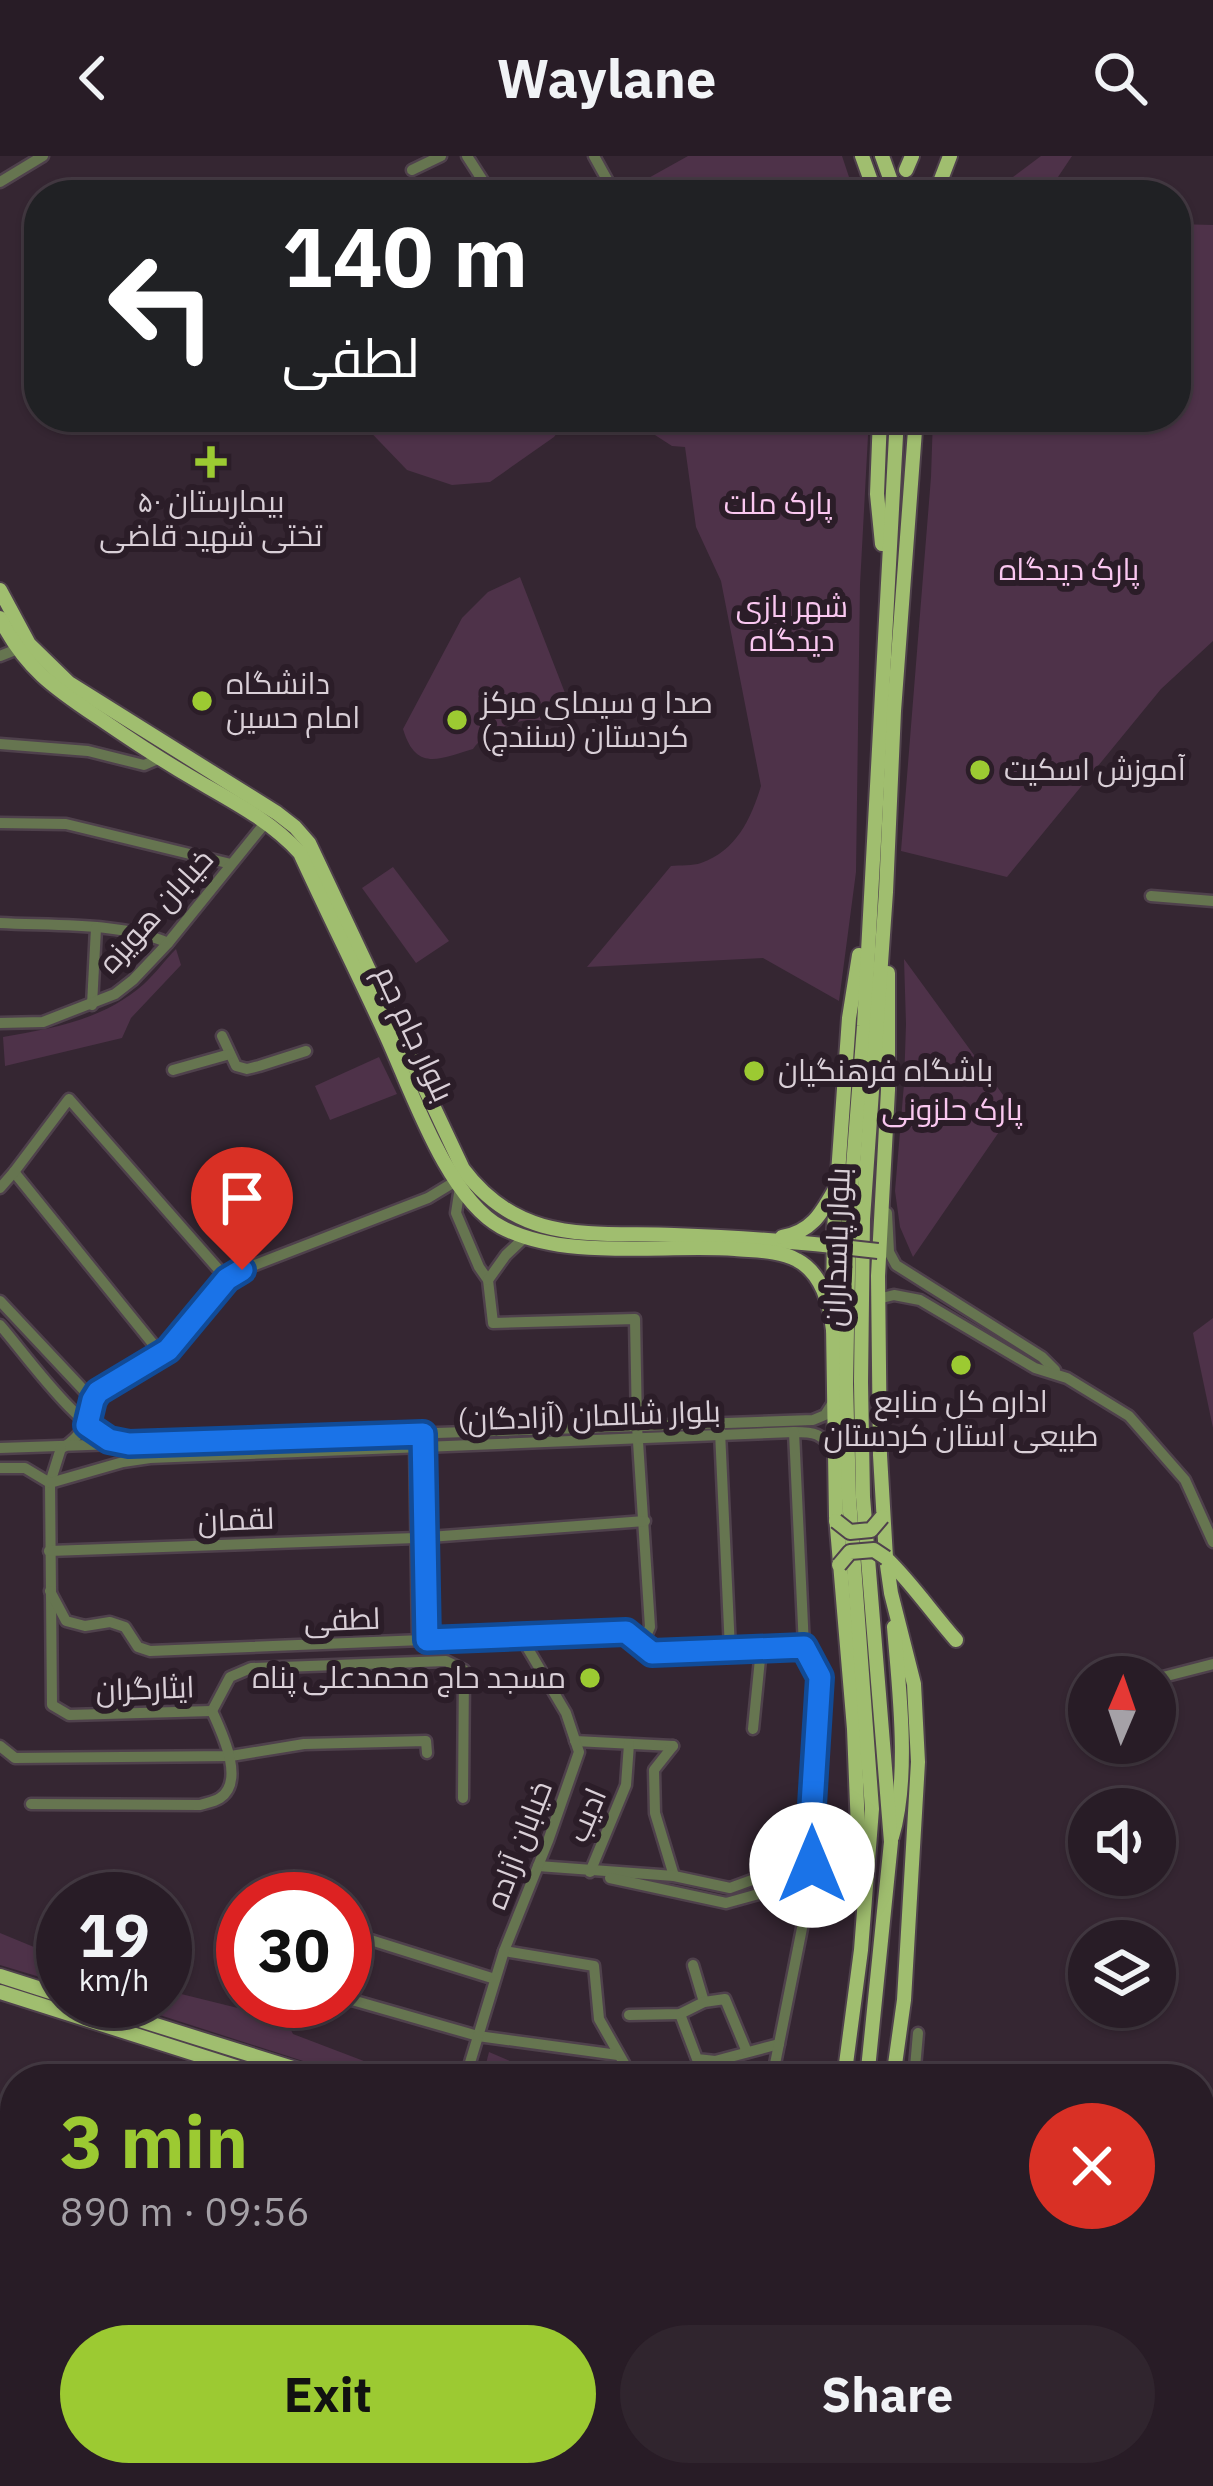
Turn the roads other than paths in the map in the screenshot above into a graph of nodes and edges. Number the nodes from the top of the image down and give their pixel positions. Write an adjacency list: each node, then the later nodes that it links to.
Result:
1 (43, 156): 4 (street)
2 (441, 156): 3 (street)
3 (412, 170)
4 (5, 174)
5 (879, 432): 8 (main road)
6 (896, 432): 8 (main road, بلوار پاسداران)
7 (915, 432): 18 (main road, بلوار پاسداران)
8 (886, 580): 18 (main road, بلوار پاسداران)
9 (0, 590): 37 (main road, بلوار جام جم)
10 (0, 618): 11 (main road, بلوار جام جم)
11 (20, 648): 12 (street); 14 (main road, بلوار جام جم)
12 (0, 656)
13 (0, 744): 14 (street)
14 (158, 759): 16 (main road, بلوار جام جم)
15 (0, 823): 17 (street)
16 (265, 824): 17 (street, خیابان هویزه); 31 (main road, بلوار جام جم)
17 (231, 864): 23 (street, خیابان هویزه)
18 (878, 891): 32 (main road); 33 (main road); 91 (main road, بلوار پاسداران); 96 (main road, بلوار پاسداران)
19 (1151, 896): 20 (street)
20 (1213, 901)
21 (0, 923): 22 (street)
22 (96, 928): 23 (street); 24 (street)
23 (169, 943): 24 (street, خیابان هویزه)
24 (92, 1005): 25 (street, خیابان هویزه)
25 (0, 1023)
26 (222, 1036): 28 (street)
27 (306, 1051): 28 (street)
28 (230, 1054): 29 (street)
29 (173, 1070)
30 (14, 1172): 34 (street); 40 (street); 47 (street)
31 (458, 1184): 35 (main road, بلوار جام جم); 40 (street); 41 (street)
32 (881, 1185): 39 (main road); 44 (street)
33 (837, 1186): 36 (main road); 38 (main road)
34 (0, 1188)
35 (525, 1237): 37 (main road, بلوار جام جم); 41 (street)
36 (764, 1239): 37 (main road, بلوار جام جم); 38 (main road, بلوار جام جم)
37 (601, 1242): 46 (main road, بلوار جام جم)
38 (833, 1246): 39 (main road, بلوار جام جم, bridge); 46 (main road)
39 (878, 1251): 42 (main road)
40 (227, 1279): 47 (street)
41 (488, 1280): 52 (street)
42 (878, 1299): 44 (street); 62 (main road)
43 (0, 1301): 48 (street)
44 (967, 1319): 66 (street)
45 (0, 1325): 50 (street)
46 (833, 1330): 49 (main road)
47 (162, 1355): 48 (street)
48 (93, 1400): 50 (street)
49 (834, 1401): 51 (street, بلوار شالمان (آزادگان)); 59 (main road)
50 (87, 1425): 55 (street); 58 (street)
51 (720, 1429): 52 (street, بلوار شالمان (آزادگان)); 53 (street, بلوار شالمان (آزادگان)); 78 (street)
52 (637, 1432): 54 (street, بلوار شالمان (آزادگان)); 63 (street)
53 (794, 1432): 59 (street); 76 (street)
54 (419, 1440): 56 (street, بلوار شالمان (آزادگان)); 65 (street)
55 (129, 1444): 56 (street, بلوار شالمان (آزادگان)); 58 (street, بلوار شالمان (آزادگان))
56 (282, 1446): 61 (street, بلوار شالمان (آزادگان))
57 (0, 1448): 58 (street, بلوار شالمان (آزادگان))
58 (61, 1448): 61 (street, ایثارگران)
59 (834, 1454): 64 (main road)
60 (0, 1468): 61 (street)
61 (50, 1483): 67 (street, ایثارگران)
62 (882, 1516): 64 (main road, bridge); 68 (main road)
63 (645, 1521): 65 (street, لقمان); 75 (street)
64 (836, 1521): 69 (main road)
65 (421, 1537): 67 (street, لقمان); 74 (street)
66 (1213, 1542)
67 (49, 1551): 70 (street, ایثارگران)
68 (886, 1558): 69 (main road, bridge); 71 (main road); 73 (main road)
69 (839, 1565): 96 (main road)
70 (50, 1591): 74 (street, لطفی); 81 (street, ایثارگران)
71 (891, 1593): 91 (main road); 123 (main road)
72 (520, 1637): 74 (street, لطفی); 75 (street, لطفی); 83 (street)
73 (956, 1640)
74 (422, 1641)
75 (642, 1645): 78 (street, لطفی)
76 (804, 1647): 77 (street, لطفی); 90 (street)
77 (761, 1648): 78 (street, لطفی); 82 (street)
78 (730, 1650)
79 (1213, 1664): 80 (street)
80 (1176, 1673)
81 (212, 1711): 87 (street); 88 (street)
82 (753, 1730)
83 (575, 1742): 84 (street); 92 (street, خیابان آزاده)
84 (629, 1744): 93 (street, ادیب); 94 (street, ادیب)
85 (0, 1746): 87 (street)
86 (427, 1753): 87 (street)
87 (231, 1756): 89 (street)
88 (463, 1798)
89 (32, 1804)
90 (810, 1837): 94 (street); 95 (street)
91 (891, 1842): 122 (main road, بلوار پاسداران)
92 (538, 1866): 93 (street); 98 (street, خیابان آزاده)
93 (590, 1872): 94 (street); 95 (street)
94 (674, 1876)
95 (809, 1893): 113 (street)
96 (864, 1904): 121 (main road, بلوار پاسداران)
97 (372, 1940): 101 (street)
98 (504, 1951): 101 (street, خیابان آزاده); 115 (street)
99 (694, 1964): 105 (street)
100 (0, 1976): 103 (main road)
101 (495, 1979): 112 (street, خیابان آزاده)
102 (0, 1992): 104 (main road)
103 (36, 1995)
104 (36, 1997)
105 (704, 2002): 107 (street); 114 (street)
106 (372, 2006): 112 (street)
107 (680, 2014): 108 (street); 114 (street)
108 (629, 2015)
109 (127, 2028): 116 (main road)
110 (165, 2028): 117 (main road)
111 (918, 2032): 124 (street)
112 (478, 2036): 115 (street); 118 (street, خیابان آزاده)
113 (779, 2044): 114 (street); 120 (street)
114 (747, 2052)
115 (618, 2055): 119 (street)
116 (231, 2064)
117 (280, 2064)
118 (470, 2064)
119 (624, 2064)
120 (775, 2064)
121 (846, 2064)
122 (869, 2064)
123 (895, 2064)
124 (915, 2064)

